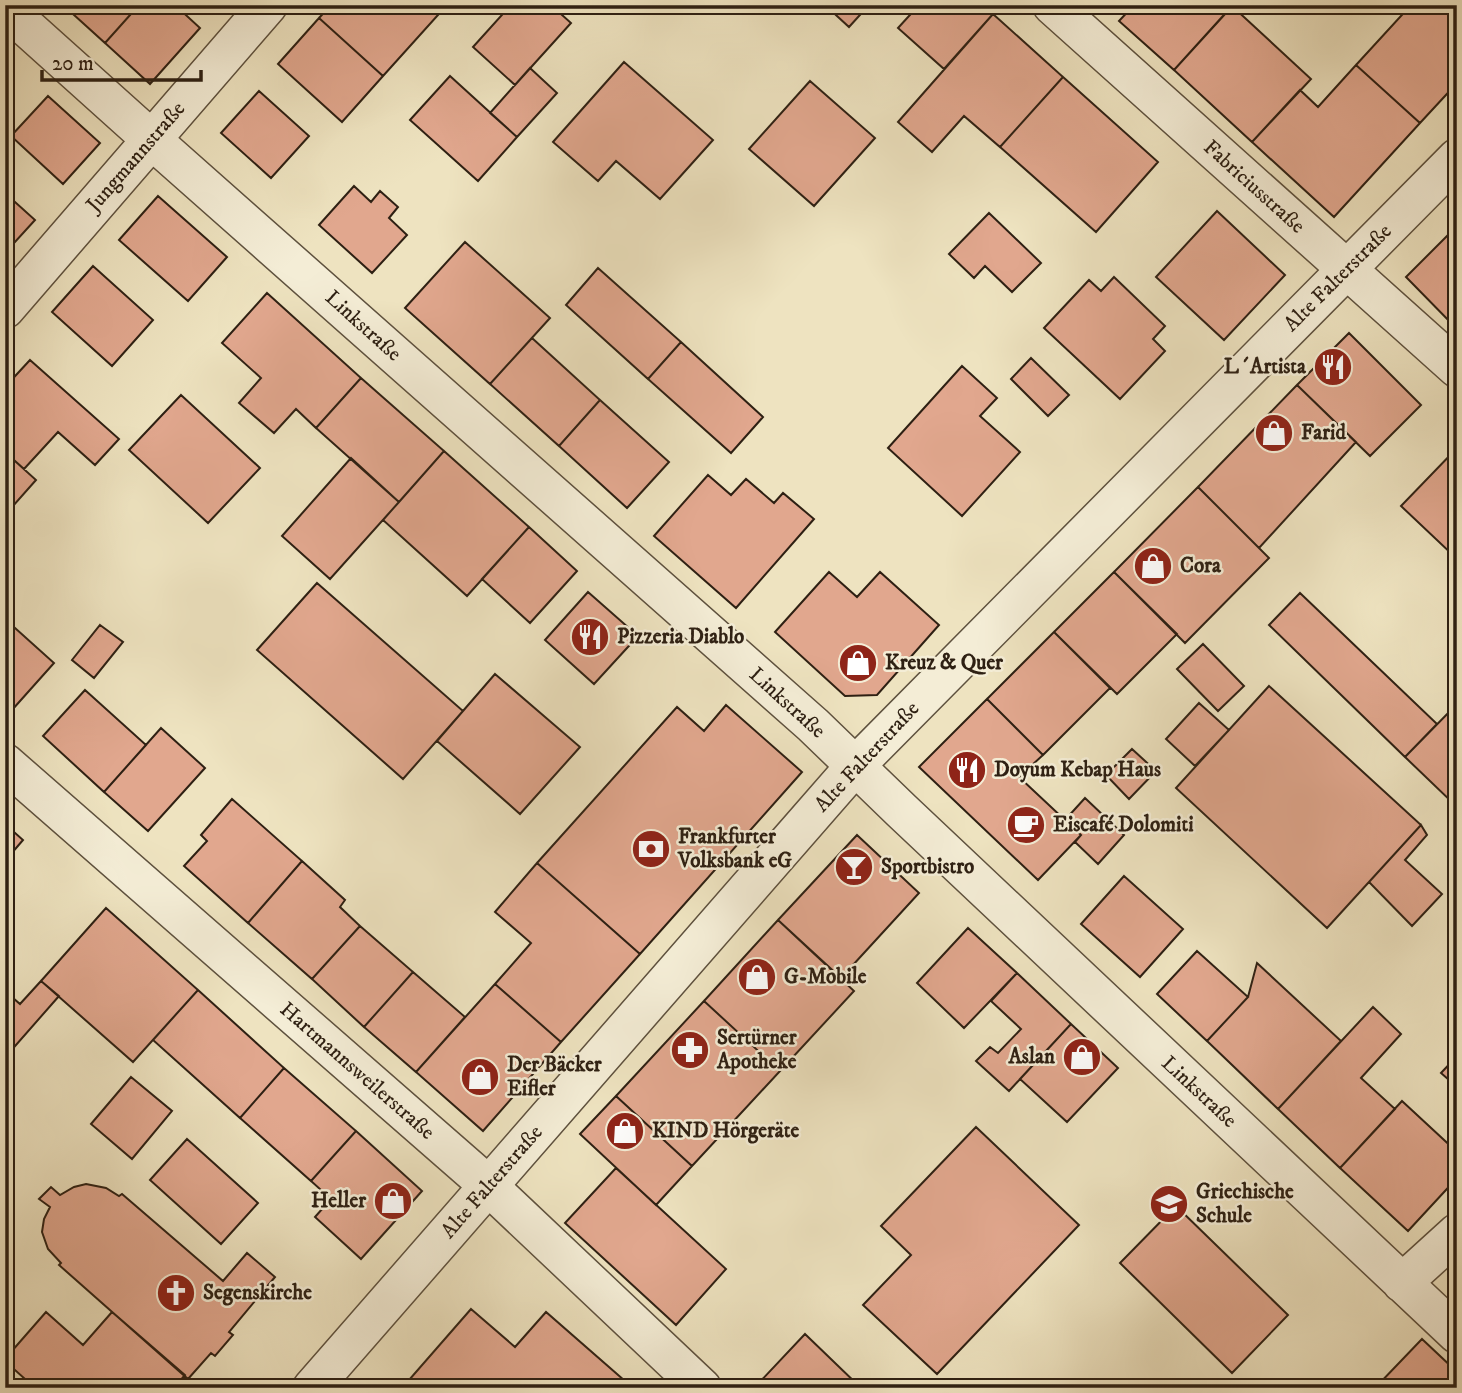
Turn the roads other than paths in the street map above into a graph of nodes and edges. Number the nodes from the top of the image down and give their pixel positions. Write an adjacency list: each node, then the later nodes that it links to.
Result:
1 (268, 5): 4 (street, Jungmannstraße)
2 (1052, 5): 6 (street, Fabriciusstraße)
3 (5, 8): 4 (street, Linkstraße)
4 (152, 140): 7 (street, Jungmannstraße); 10 (street, Linkstraße)
5 (1457, 158): 6 (street, Alte Falterstraße)
6 (1347, 270): 8 (street, Fabriciusstraße); 10 (street, Alte Falterstraße)
7 (5, 309)
8 (1457, 368)
9 (5, 763): 11 (street, Hartmannsweilerstraße)
10 (855, 766): 11 (street, Alte Falterstraße); 13 (street, Linkstraße)
11 (489, 1187): 15 (street, Alte Falterstraße); 16 (street, Hartmannsweilerstraße)
12 (1457, 1233): 13 (street)
13 (1402, 1283): 14 (street, Linkstraße)
14 (1457, 1334)
15 (312, 1388)
16 (702, 1388)

